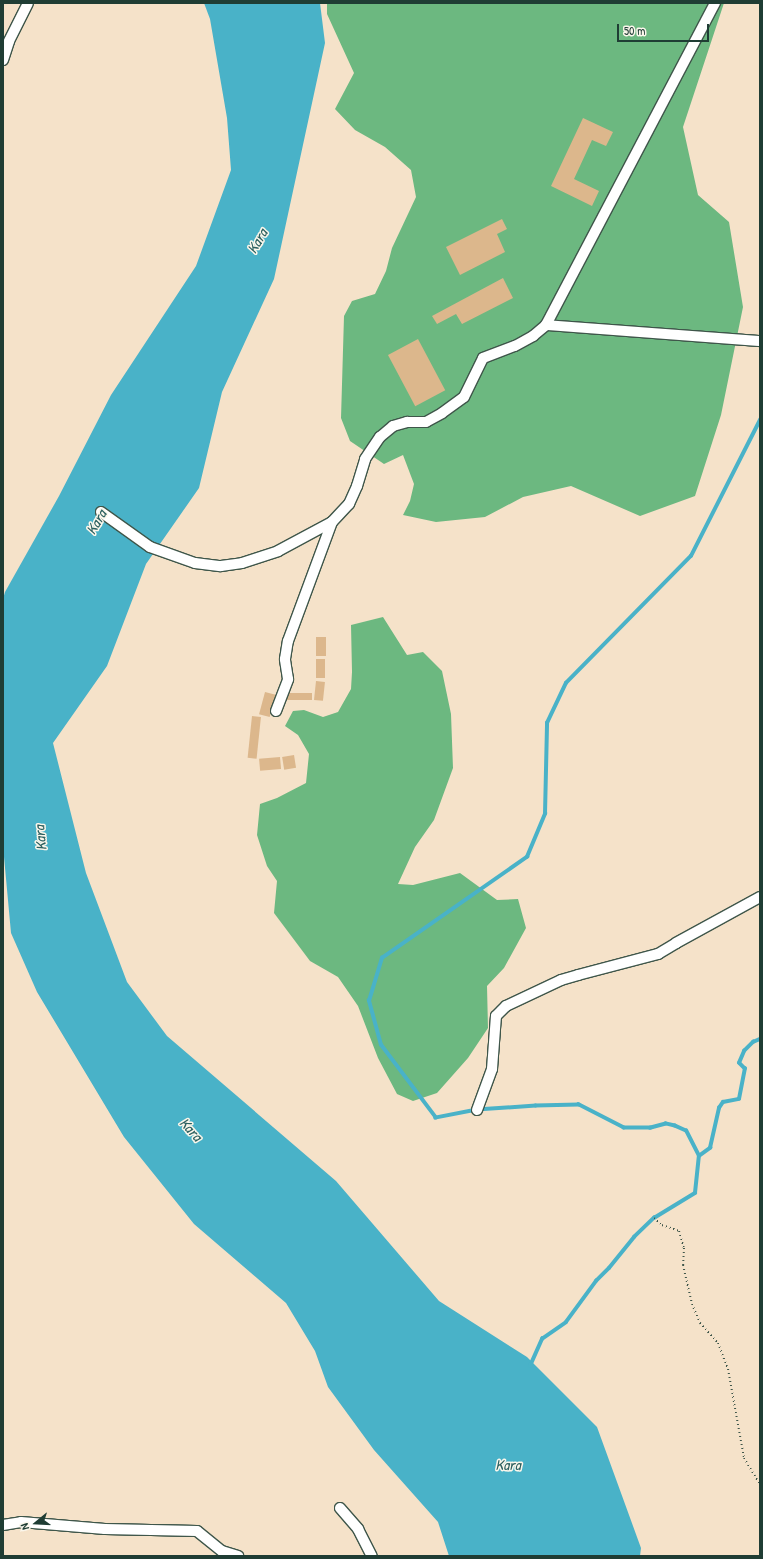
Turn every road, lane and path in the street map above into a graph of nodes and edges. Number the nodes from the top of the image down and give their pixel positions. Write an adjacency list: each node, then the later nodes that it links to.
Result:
1 (28, 3): 3 (street)
2 (716, 3): 4 (street)
3 (3, 60)
4 (546, 326): 5 (street); 7 (street)
5 (760, 342)
6 (101, 512): 7 (street)
7 (332, 522): 8 (street)
8 (276, 711)
9 (760, 897): 10 (street)
10 (477, 1110)
11 (654, 1218): 12 (path)
12 (760, 1485)
13 (340, 1508): 16 (street)
14 (3, 1526): 15 (street)
15 (238, 1556)
16 (372, 1556)

